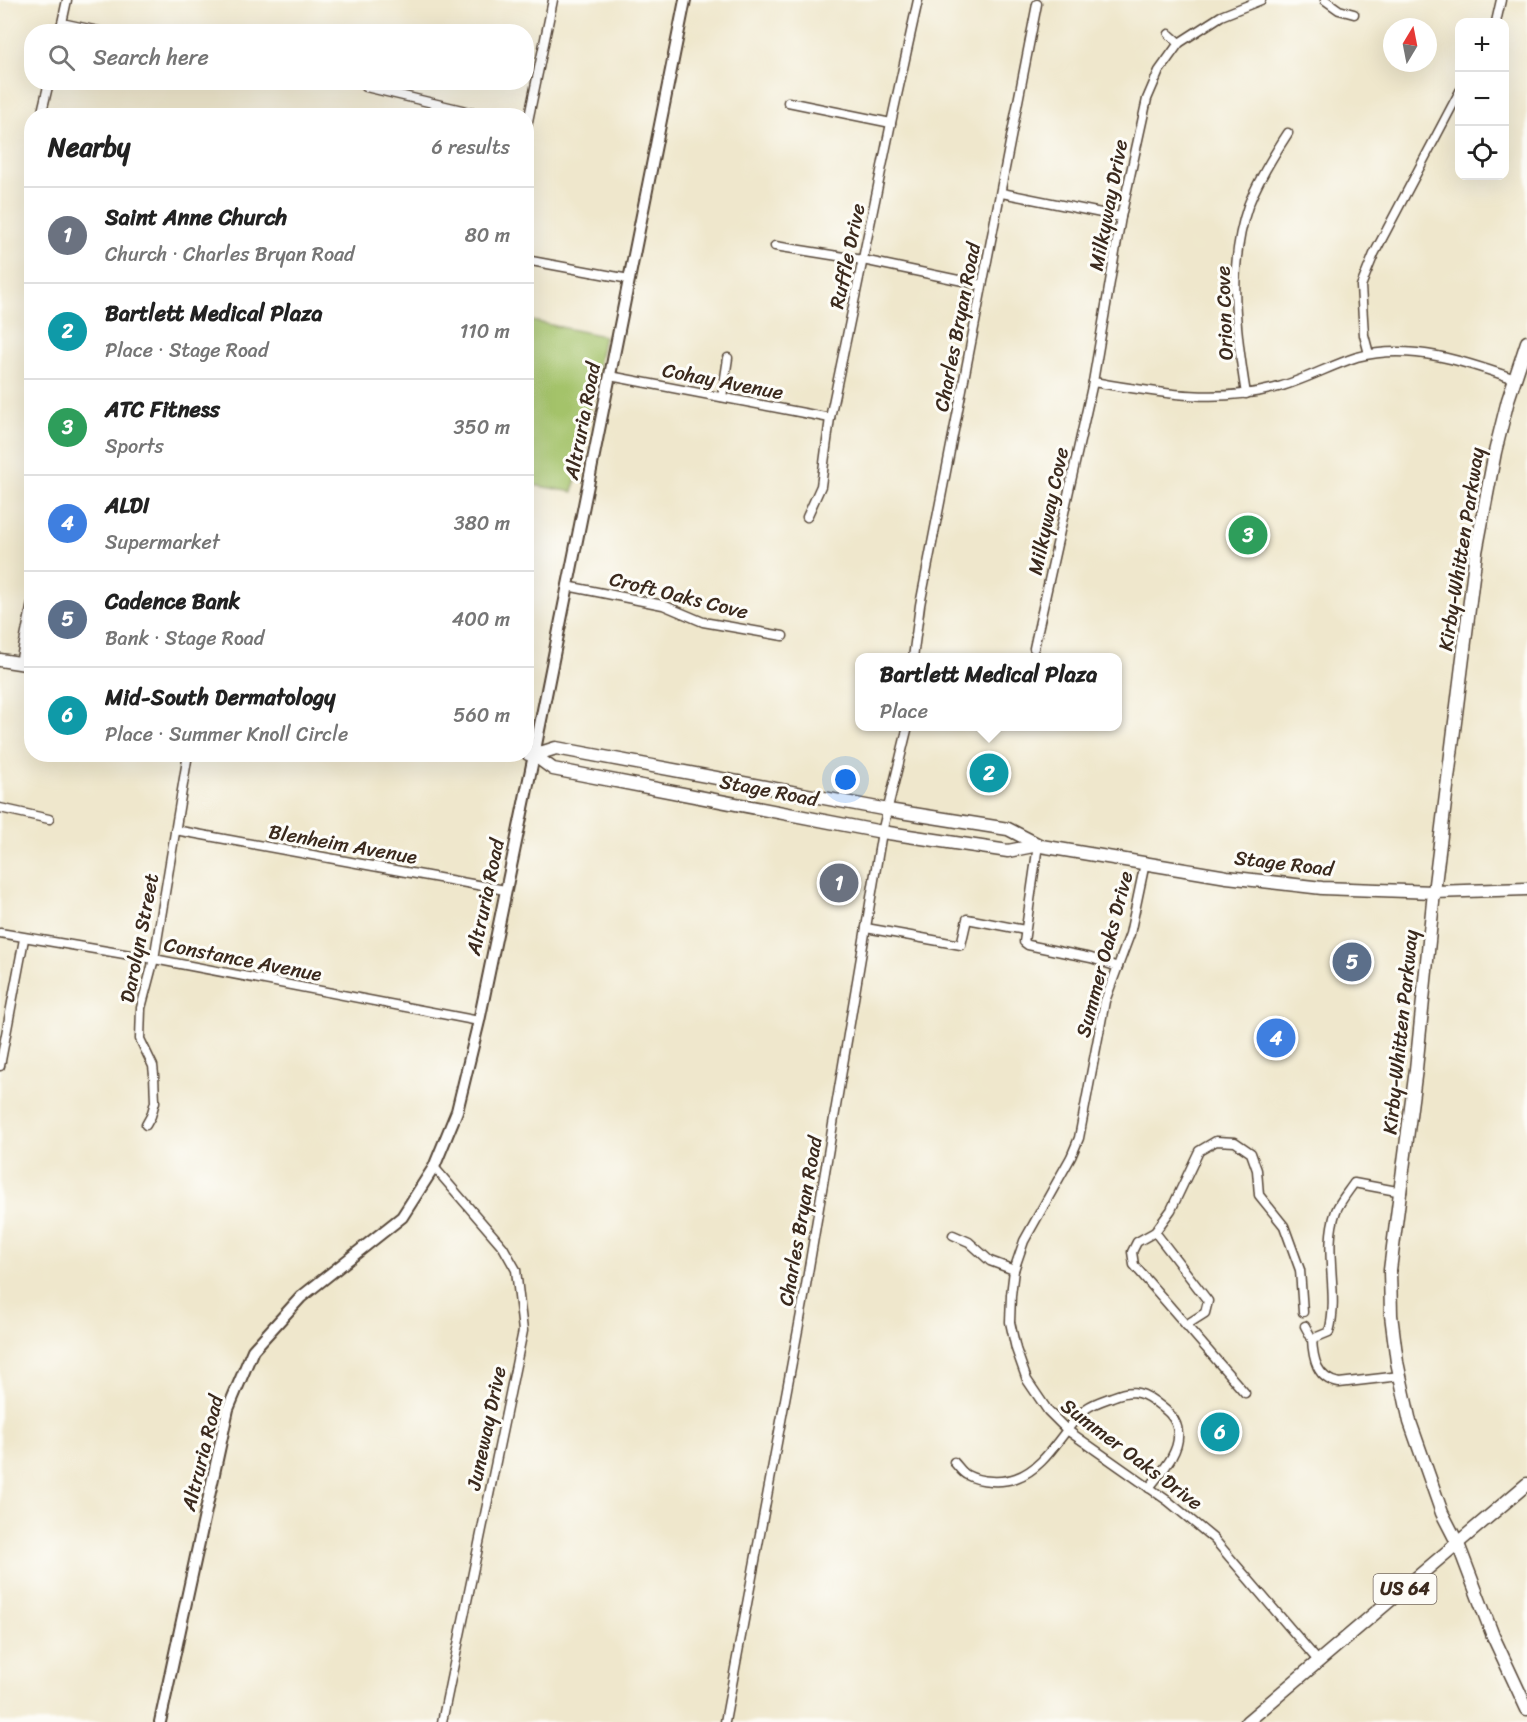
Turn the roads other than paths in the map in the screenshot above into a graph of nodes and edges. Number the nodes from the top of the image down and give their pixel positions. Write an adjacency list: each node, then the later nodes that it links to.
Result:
1 (67, 0): 11 (street)
2 (553, 0): 20 (street)
3 (685, 0): 28 (street, Altruria Road)
4 (918, 0): 21 (street, Ruffle Drive)
5 (1261, 0): 13 (street, Milkyway Drive)
6 (1325, 0): 9 (street)
7 (1501, 0): 10 (street)
8 (1036, 4): 23 (street, Charles Bryan Road)
9 (1354, 14)
10 (1497, 18)
11 (62, 24)
12 (1169, 34): 13 (street)
13 (1179, 44): 24 (street, Milkyway Drive)
14 (47, 90): 18 (street)
15 (379, 90): 19 (street)
16 (1455, 100): 31 (street)
17 (788, 102): 21 (street)
18 (43, 108)
19 (454, 108)
20 (531, 108)
21 (891, 123): 26 (street, Ruffle Drive)
22 (1288, 133): 36 (street, Orion Cove)
23 (1002, 193): 24 (street); 29 (street, Charles Bryan Road)
24 (1121, 217): 35 (street, Milkyway Drive)
25 (775, 246): 26 (street)
26 (863, 260): 29 (street); 38 (street, Ruffle Drive)
27 (534, 261): 28 (street)
28 (629, 279): 33 (street, Altruria Road)
29 (982, 285): 43 (street, Charles Bryan Road)
30 (1527, 342): 34 (main road, Kirby-Whitten Parkway)
31 (1369, 354): 34 (street); 36 (street)
32 (728, 358): 37 (street)
33 (610, 376): 37 (street, Cohay Avenue); 40 (street, Altruria Road)
34 (1515, 379): 63 (main road, Kirby-Whitten Parkway)
35 (1093, 382): 36 (street); 42 (street, Milkyway Cove)
36 (1246, 394)
37 (722, 397): 38 (street, Cohay Avenue)
38 (830, 418): 39 (street, Ruffle Drive)
39 (807, 517)
40 (567, 586): 41 (street, Croft Oaks Cove); 47 (street, Altruria Road)
41 (783, 636)
42 (1034, 648)
43 (914, 653)
44 (0, 660): 45 (main road)
45 (24, 664)
46 (907, 731): 55 (street, Charles Bryan Road)
47 (534, 736)
48 (534, 753): 52 (main road, Stage Road)
49 (534, 757): 53 (main road, Stage Road)
50 (187, 762): 57 (street, Darolyn Street)
51 (529, 762): 62 (street, Altruria Road)
52 (720, 778): 53 (main road); 55 (main road, Stage Road)
53 (716, 800): 58 (main road, Stage Road)
54 (0, 808): 56 (street)
55 (888, 810): 58 (street, Charles Bryan Road); 59 (main road, Stage Road)
56 (49, 819)
57 (175, 830): 62 (street, Blenheim Avenue); 68 (street, Darolyn Street)
58 (882, 832): 59 (main road, Stage Road); 64 (street, Charles Bryan Road)
59 (1038, 845): 60 (main road, Stage Road); 65 (street)
60 (1145, 863): 63 (main road, Stage Road); 69 (street, Summer Oaks Drive)
61 (1527, 889): 63 (main road, Stage Road)
62 (505, 890): 70 (street, Altruria Road)
63 (1434, 892): 75 (main road, Kirby-Whitten Parkway)
64 (866, 928): 65 (street); 94 (street, Charles Bryan Road)
65 (1025, 930): 69 (street)
66 (0, 933): 67 (street, Constance Avenue)
67 (24, 939): 68 (street, Constance Avenue); 71 (street)
68 (154, 959): 70 (street, Constance Avenue); 73 (street, Darolyn Street)
69 (1118, 967): 78 (street, Summer Oaks Drive)
70 (478, 1021): 74 (street, Altruria Road)
71 (1, 1054): 72 (street)
72 (0, 1066)
73 (146, 1125)
74 (434, 1167): 92 (street, Altruria Road); 93 (street, Juneway Drive)
75 (1402, 1192): 82 (street); 83 (main road, Kirby-Whitten Parkway)
76 (1155, 1232): 79 (street); 80 (street); 80 (street)
77 (953, 1235): 78 (street)
78 (1014, 1270): 85 (street, Summer Oaks Drive)
79 (1303, 1311)
80 (1186, 1324): 84 (street)
81 (1305, 1326): 82 (street)
82 (1312, 1339): 83 (street)
83 (1400, 1376): 89 (main road, Kirby-Whitten Parkway)
84 (1245, 1392)
85 (1067, 1430): 86 (street); 88 (street, Summer Oaks Drive); 88 (street)
86 (954, 1462)
87 (1527, 1484): 89 (main road, US 64)
88 (1149, 1488): 90 (street, Summer Oaks Drive)
89 (1458, 1544): 90 (main road, US 64); 91 (main road, Kirby-Whitten Parkway)
90 (1319, 1662): 95 (main road, US 64)
91 (1527, 1709)
92 (160, 1722)
93 (442, 1722)
94 (725, 1722)
95 (1247, 1722)

